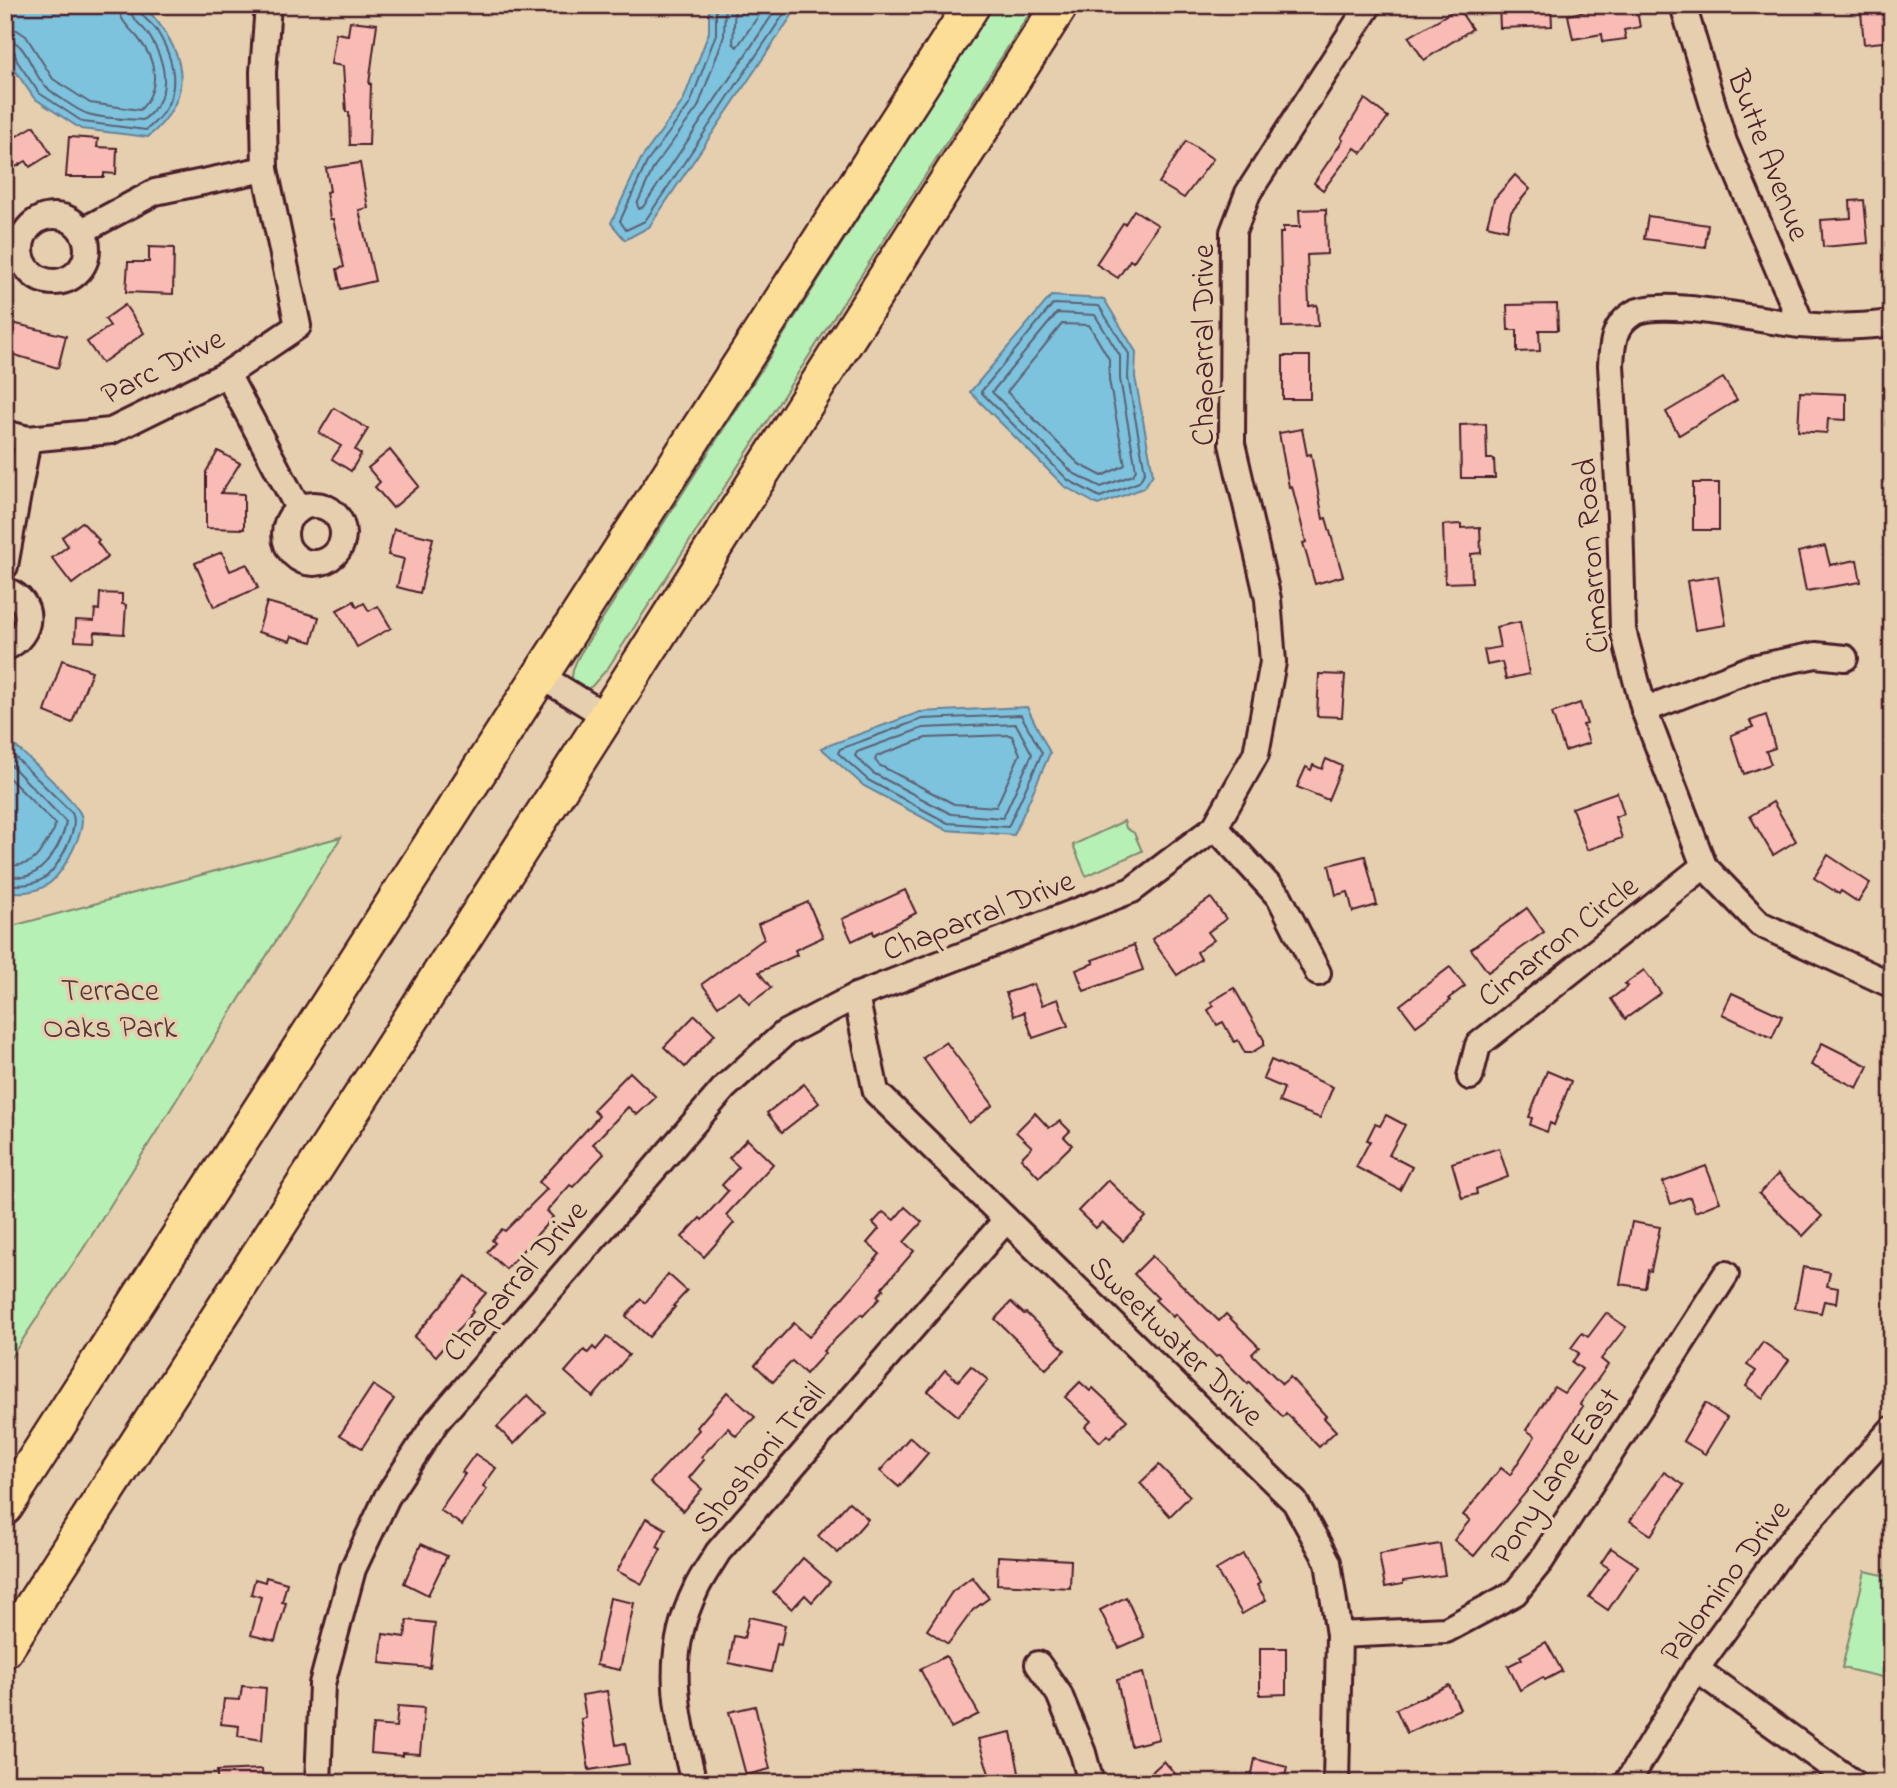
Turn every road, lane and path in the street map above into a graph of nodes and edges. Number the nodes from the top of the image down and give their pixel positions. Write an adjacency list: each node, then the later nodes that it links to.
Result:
1 (268, 5): 6 (street)
2 (972, 5): 17 (highway)
3 (1060, 5): 19 (highway)
4 (1369, 5): 20 (street, Chaparral Drive)
5 (1683, 5): 9 (street, Butte Avenue)
6 (265, 169): 7 (street); 10 (street, Parc Drive)
7 (82, 231)
8 (1892, 323): 9 (street, Cimarron Road)
9 (1802, 325): 18 (street, Cimarron Road)
10 (226, 374): 11 (street, Parc Drive); 12 (street)
11 (17, 436): 13 (street)
12 (299, 510)
13 (5, 566)
14 (5, 590): 15 (street)
15 (5, 648)
16 (1845, 659): 18 (street)
17 (542, 677): 19 (street); 29 (highway)
18 (1644, 709): 21 (street, Cimarron Road)
19 (606, 716): 31 (highway)
20 (1215, 827): 22 (street); 24 (street, Chaparral Drive)
21 (1704, 866): 23 (street, Cimarron Road); 25 (street, Cimarron Circle)
22 (1318, 973)
23 (1892, 985)
24 (856, 996): 26 (street, Sweetwater Drive); 34 (street, Chaparral Drive)
25 (1470, 1077)
26 (1006, 1220): 30 (street, Sweetwater Drive); 35 (street, Shoshoni Trail)
27 (1726, 1274): 30 (street, Pony Lane East)
28 (1892, 1429): 33 (street, Palomino Drive)
29 (5, 1507)
30 (1339, 1635): 37 (street, Sweetwater Drive)
31 (5, 1649)
32 (1038, 1664): 36 (street)
33 (1696, 1669): 38 (street, Palomino Drive); 39 (street)
34 (318, 1783)
35 (694, 1783)
36 (1091, 1783)
37 (1336, 1783)
38 (1627, 1783)
39 (1854, 1783)

